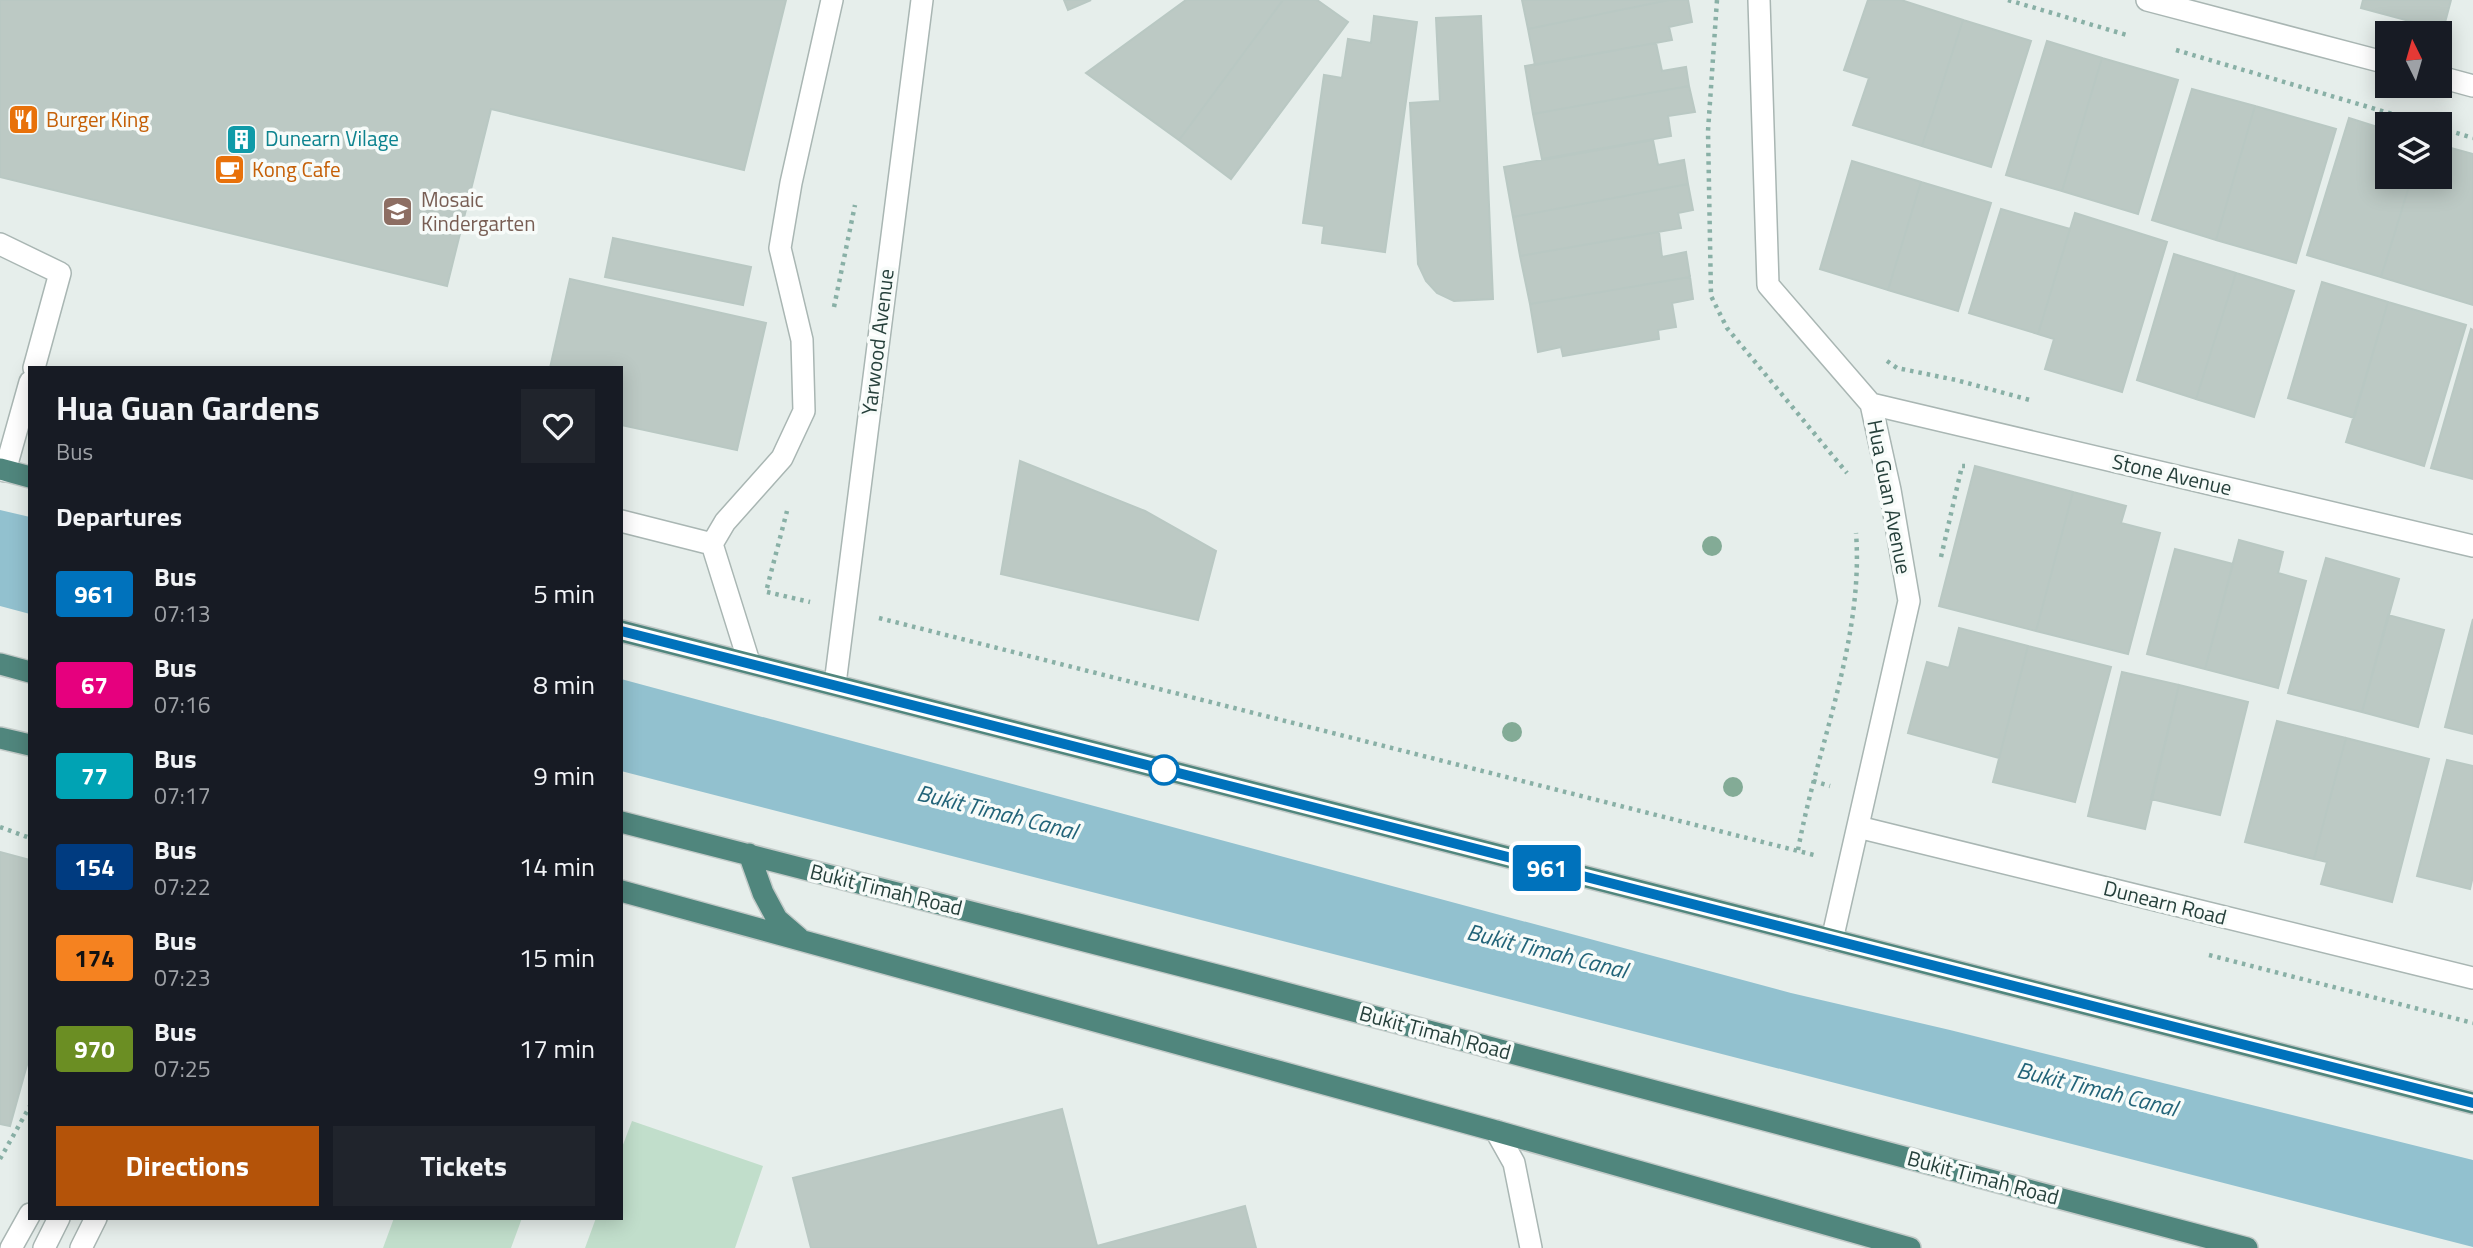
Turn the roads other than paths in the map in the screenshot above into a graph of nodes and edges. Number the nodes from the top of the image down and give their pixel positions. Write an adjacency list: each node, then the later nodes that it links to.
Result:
1 (832, 0): 15 (street)
2 (922, 0): 21 (street, Yarwood Avenue)
3 (1759, 0): 11 (street, Hua Guan Avenue)
4 (2147, 0): 5 (street)
5 (2375, 60)
6 (2452, 80): 7 (street)
7 (2473, 86)
8 (0, 244): 9 (street)
9 (35, 366)
10 (28, 389): 12 (street)
11 (1871, 404): 16 (street, Stone Avenue); 25 (street, Hua Guan Avenue)
12 (3, 470): 13 (highway)
13 (28, 476)
14 (623, 522): 15 (street)
15 (712, 544): 18 (street)
16 (2473, 546)
17 (623, 631): 18 (highway)
18 (749, 662): 21 (highway)
19 (0, 664): 20 (highway)
20 (28, 671)
21 (835, 684): 28 (highway)
22 (0, 738): 23 (highway)
23 (28, 745)
24 (623, 822): 26 (highway, Bukit Timah Road)
25 (1858, 827): 28 (street, Hua Guan Avenue); 30 (street, Dunearn Road)
26 (749, 854): 29 (highway); 41 (highway, Bukit Timah Road)
27 (623, 892): 29 (highway)
28 (1832, 940): 31 (highway)
29 (802, 941): 32 (highway)
30 (2473, 978)
31 (2473, 1103)
32 (1496, 1131): 39 (street); 40 (highway)
33 (28, 1217): 36 (street)
34 (58, 1220): 37 (street)
35 (95, 1220): 38 (street)
36 (11, 1248)
37 (44, 1248)
38 (81, 1248)
39 (1531, 1248)
40 (1910, 1248)
41 (2247, 1248)

